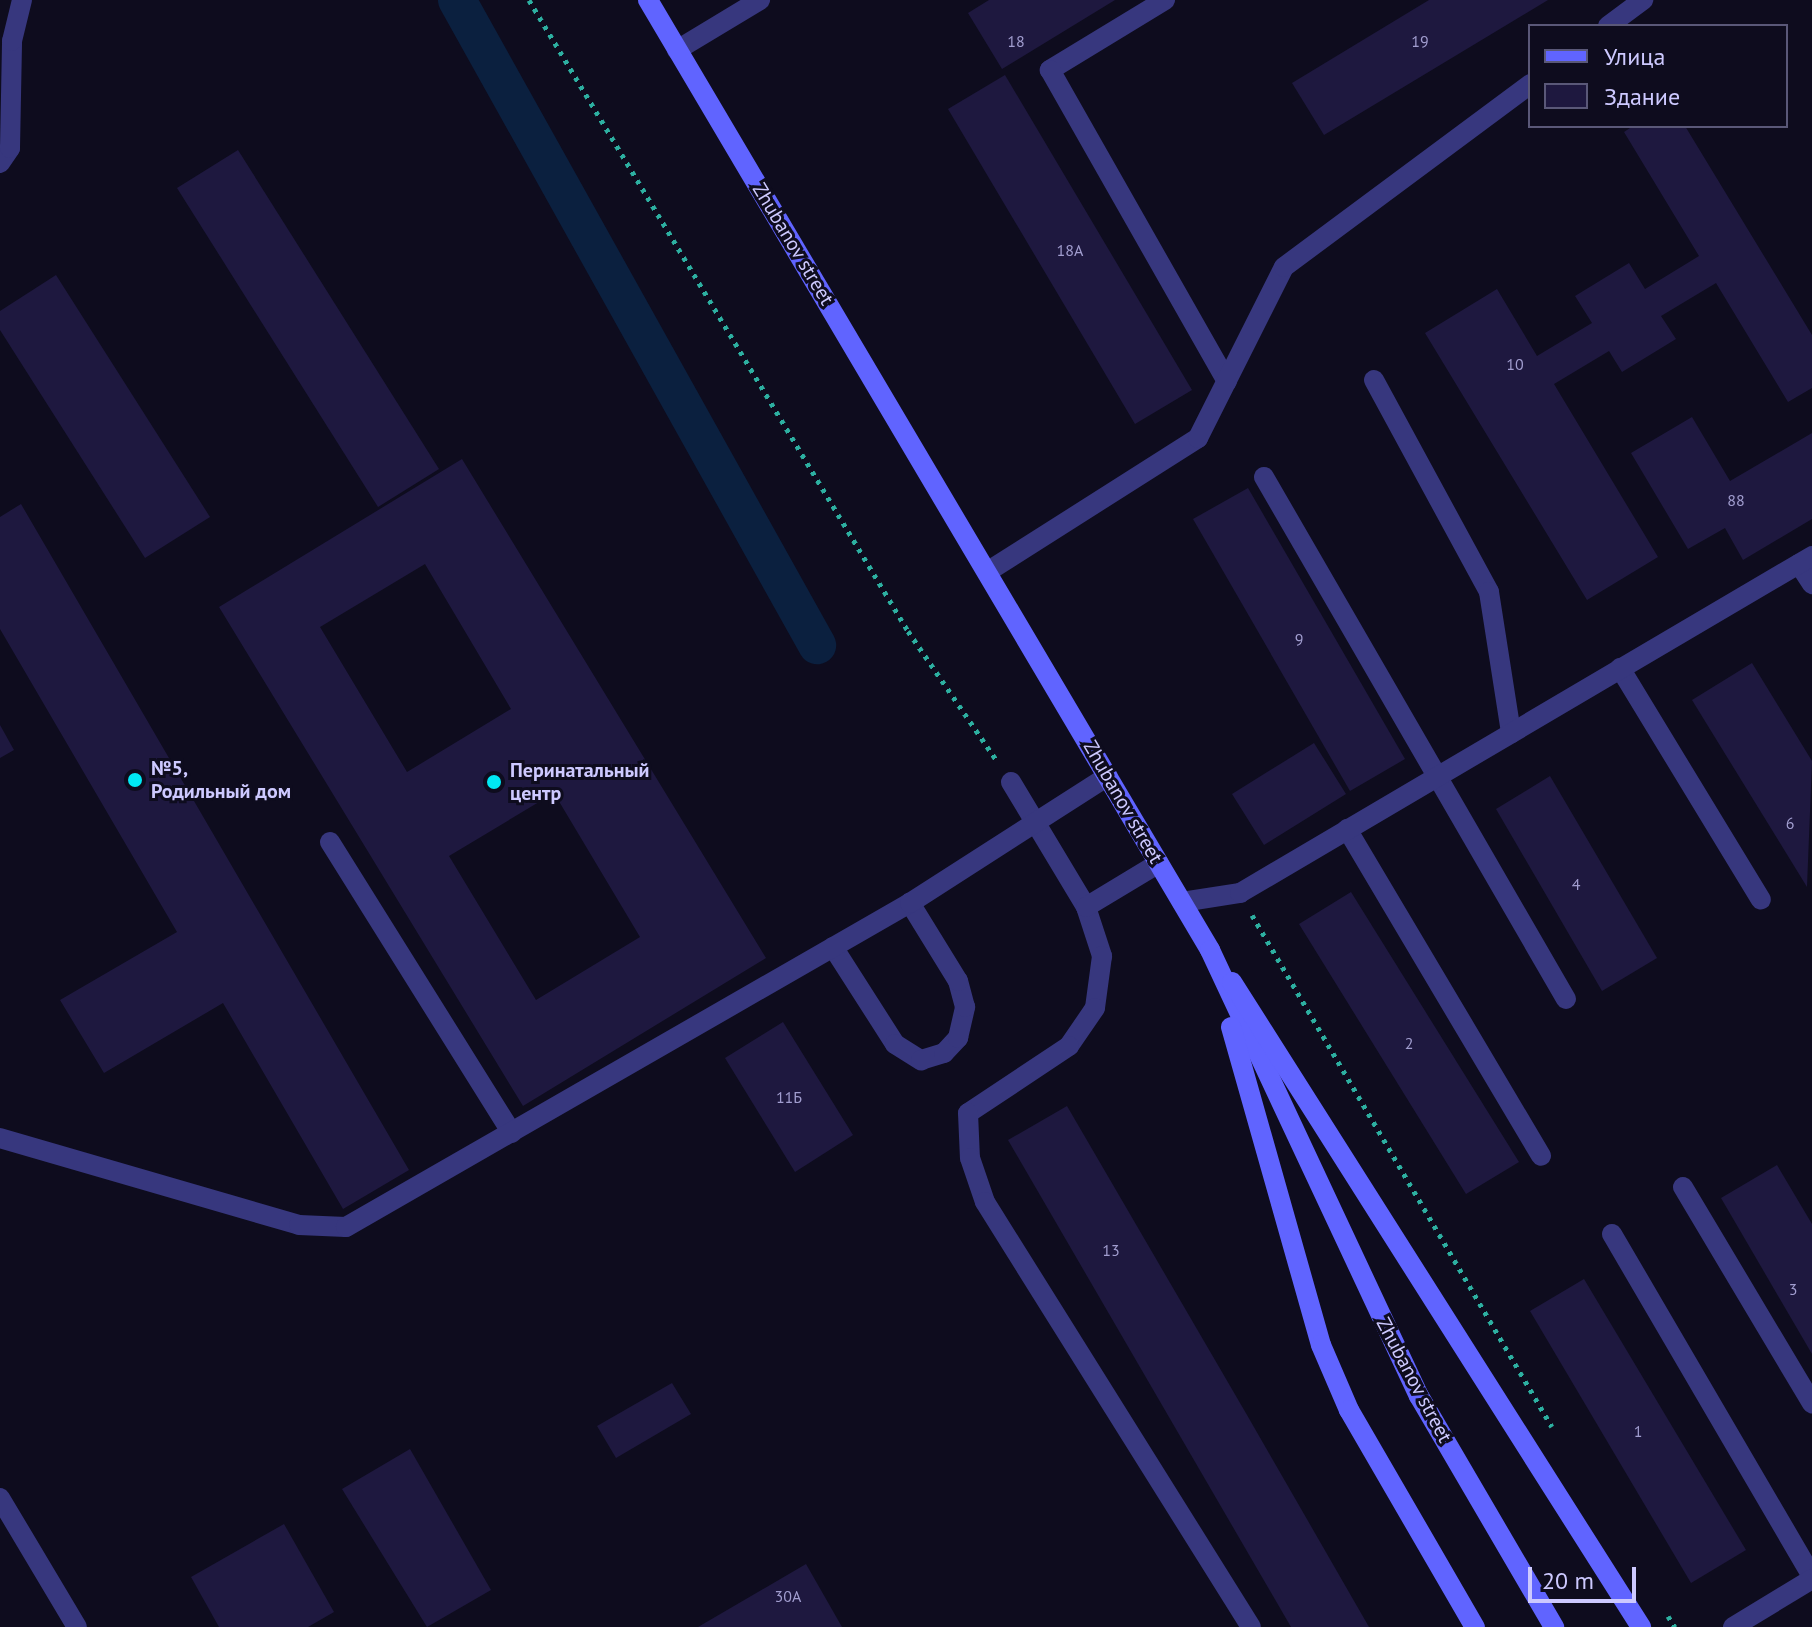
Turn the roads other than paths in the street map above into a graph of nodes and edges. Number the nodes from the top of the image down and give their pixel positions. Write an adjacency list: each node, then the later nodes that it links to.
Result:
1 (22, 0): 9 (street)
2 (648, 0): 7 (main road, Zhubanov street)
3 (760, 0): 7 (street)
4 (1165, 0): 11 (street)
5 (1643, 0): 6 (street)
6 (1611, 24)
7 (677, 50): 14 (main road, Zhubanov street)
8 (1528, 85): 11 (street)
9 (0, 163)
10 (1374, 380): 17 (street)
11 (1227, 381): 14 (street)
12 (1264, 477): 19 (street)
13 (1806, 560): 15 (street); 16 (street)
14 (987, 572): 18 (main road, Zhubanov street)
15 (1812, 584)
16 (1620, 668): 17 (street); 25 (street)
17 (1511, 733): 19 (street)
18 (1108, 776): 21 (street); 24 (main road, Zhubanov street)
19 (1436, 777): 22 (street); 31 (street)
20 (1011, 782): 21 (street)
21 (1033, 821): 27 (street); 28 (street)
22 (1347, 829): 26 (street); 34 (street)
23 (330, 842): 32 (street)
24 (1159, 863): 26 (main road, Zhubanov street); 28 (street)
25 (1761, 900)
26 (1182, 902): 30 (main road, Zhubanov street)
27 (910, 903): 29 (street); 29 (street)
28 (1086, 907): 42 (street)
29 (833, 947): 32 (street)
30 (1210, 950): 40 (main road, Zhubanov street); 43 (main road); 44 (main road)
31 (1566, 999)
32 (512, 1133): 33 (street)
33 (0, 1138)
34 (1541, 1156)
35 (1683, 1187): 37 (street)
36 (1612, 1234): 39 (street)
37 (1812, 1403)
38 (0, 1498): 41 (street)
39 (1812, 1578): 45 (street)
40 (1554, 1626)
41 (77, 1627)
42 (1251, 1627)
43 (1474, 1627)
44 (1641, 1627)
45 (1733, 1627)

